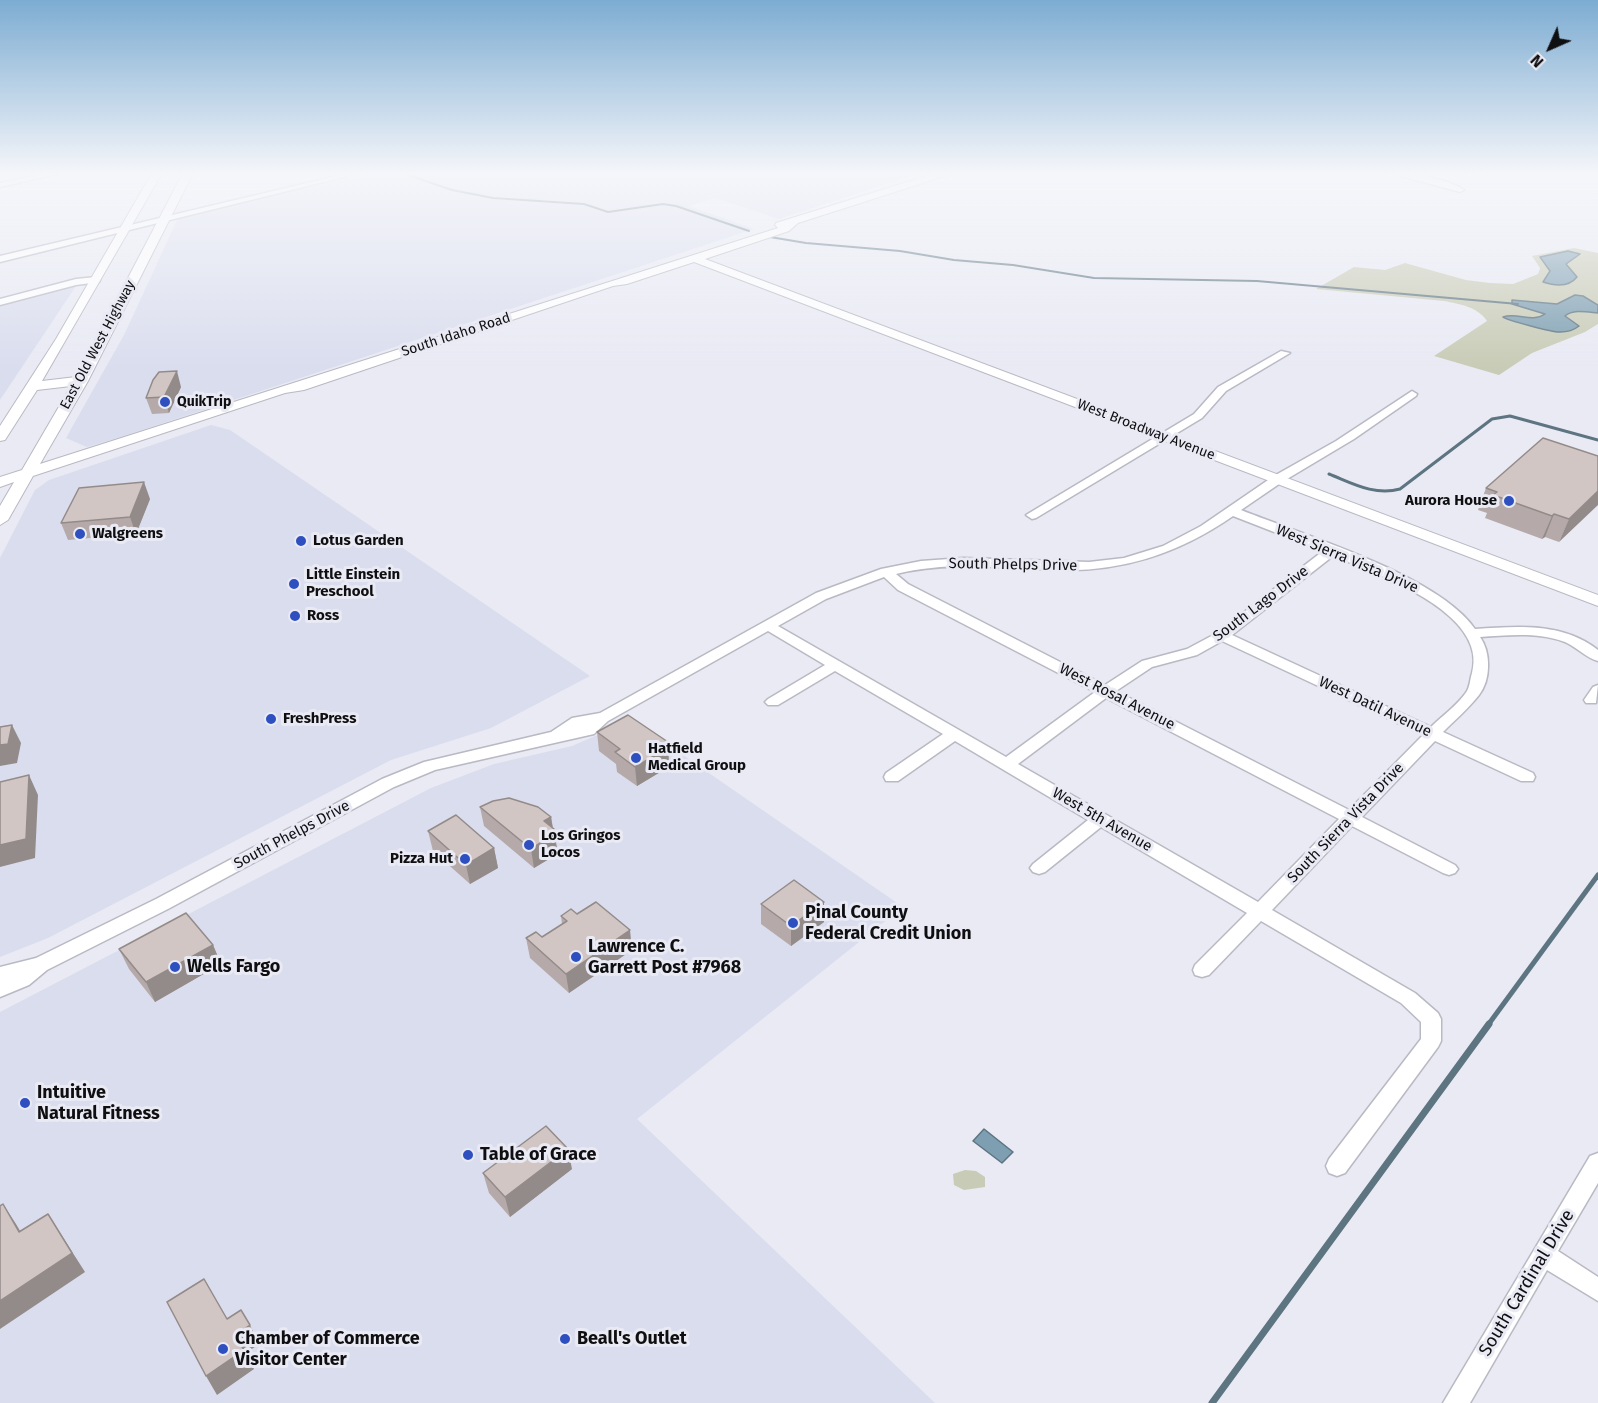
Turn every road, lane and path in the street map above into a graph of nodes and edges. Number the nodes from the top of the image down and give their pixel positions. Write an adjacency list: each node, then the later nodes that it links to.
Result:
1 (82, 238): 6 (street)
2 (119, 238): 8 (main road)
3 (153, 238): 12 (main road, East Old West Highway)
4 (744, 238): 9 (main road, South Idaho Road)
5 (747, 238): 7 (main road, South Idaho Road)
6 (1, 257)
7 (694, 259): 9 (main road, South Idaho Road); 18 (main road, West Broadway Avenue)
8 (96, 280): 10 (street); 11 (main road)
9 (612, 283): 19 (main road, South Idaho Road)
10 (0, 302)
11 (85, 320): 12 (main road); 15 (main road)
12 (101, 342): 14 (main road, East Old West Highway)
13 (1285, 353): 18 (street)
14 (81, 381): 15 (main road); 19 (main road, East Old West Highway)
15 (32, 386): 17 (main road)
16 (1412, 394): 20 (street, South Phelps Drive)
17 (0, 437)
18 (1165, 437): 20 (main road, West Broadway Avenue); 24 (street)
19 (23, 479): 21 (main road, South Idaho Road); 22 (main road, South Idaho Road); 25 (main road, East Old West Highway)
20 (1278, 480): 23 (street, South Phelps Drive); 28 (main road, West Broadway Avenue)
21 (0, 482)
22 (0, 490)
23 (1232, 511): 26 (street, West Sierra Vista Drive); 27 (street, South Phelps Drive)
24 (1032, 514)
25 (0, 520)
26 (1332, 550): 30 (street, West Sierra Vista Drive); 31 (street, South Lago Drive)
27 (886, 572): 29 (street, South Phelps Drive); 34 (street, West Rosal Avenue)
28 (1598, 601)
29 (769, 626): 33 (street, West 5th Avenue); 46 (street, South Phelps Drive)
30 (1471, 633): 32 (street); 37 (street, West Sierra Vista Drive)
31 (1222, 636): 34 (street, South Lago Drive); 37 (street, West Datil Avenue)
32 (1598, 657)
33 (836, 664): 35 (street); 36 (street, West 5th Avenue)
34 (1105, 691): 38 (street, South Lago Drive); 41 (street, West Rosal Avenue)
35 (773, 702)
36 (954, 734): 38 (street, West 5th Avenue); 39 (street)
37 (1434, 734): 40 (street, West Datil Avenue); 41 (street, South Sierra Vista Drive)
38 (1006, 765): 42 (street, West 5th Avenue)
39 (892, 777)
40 (1527, 777)
41 (1351, 818): 44 (street, West Rosal Avenue); 45 (street, South Sierra Vista Drive)
42 (1100, 819): 43 (street); 45 (street, West 5th Avenue)
43 (1039, 868)
44 (1449, 869)
45 (1259, 912): 47 (street, South Sierra Vista Drive); 51 (street, West 5th Avenue)
46 (40, 964): 48 (street, South Phelps Drive); 49 (street, South Phelps Drive)
47 (1202, 970)
48 (0, 975)
49 (0, 989)
50 (1598, 1163): 52 (street, South Cardinal Drive)
51 (1336, 1166)
52 (1544, 1254): 53 (street); 54 (street, South Cardinal Drive)
53 (1598, 1290)
54 (1456, 1403)

